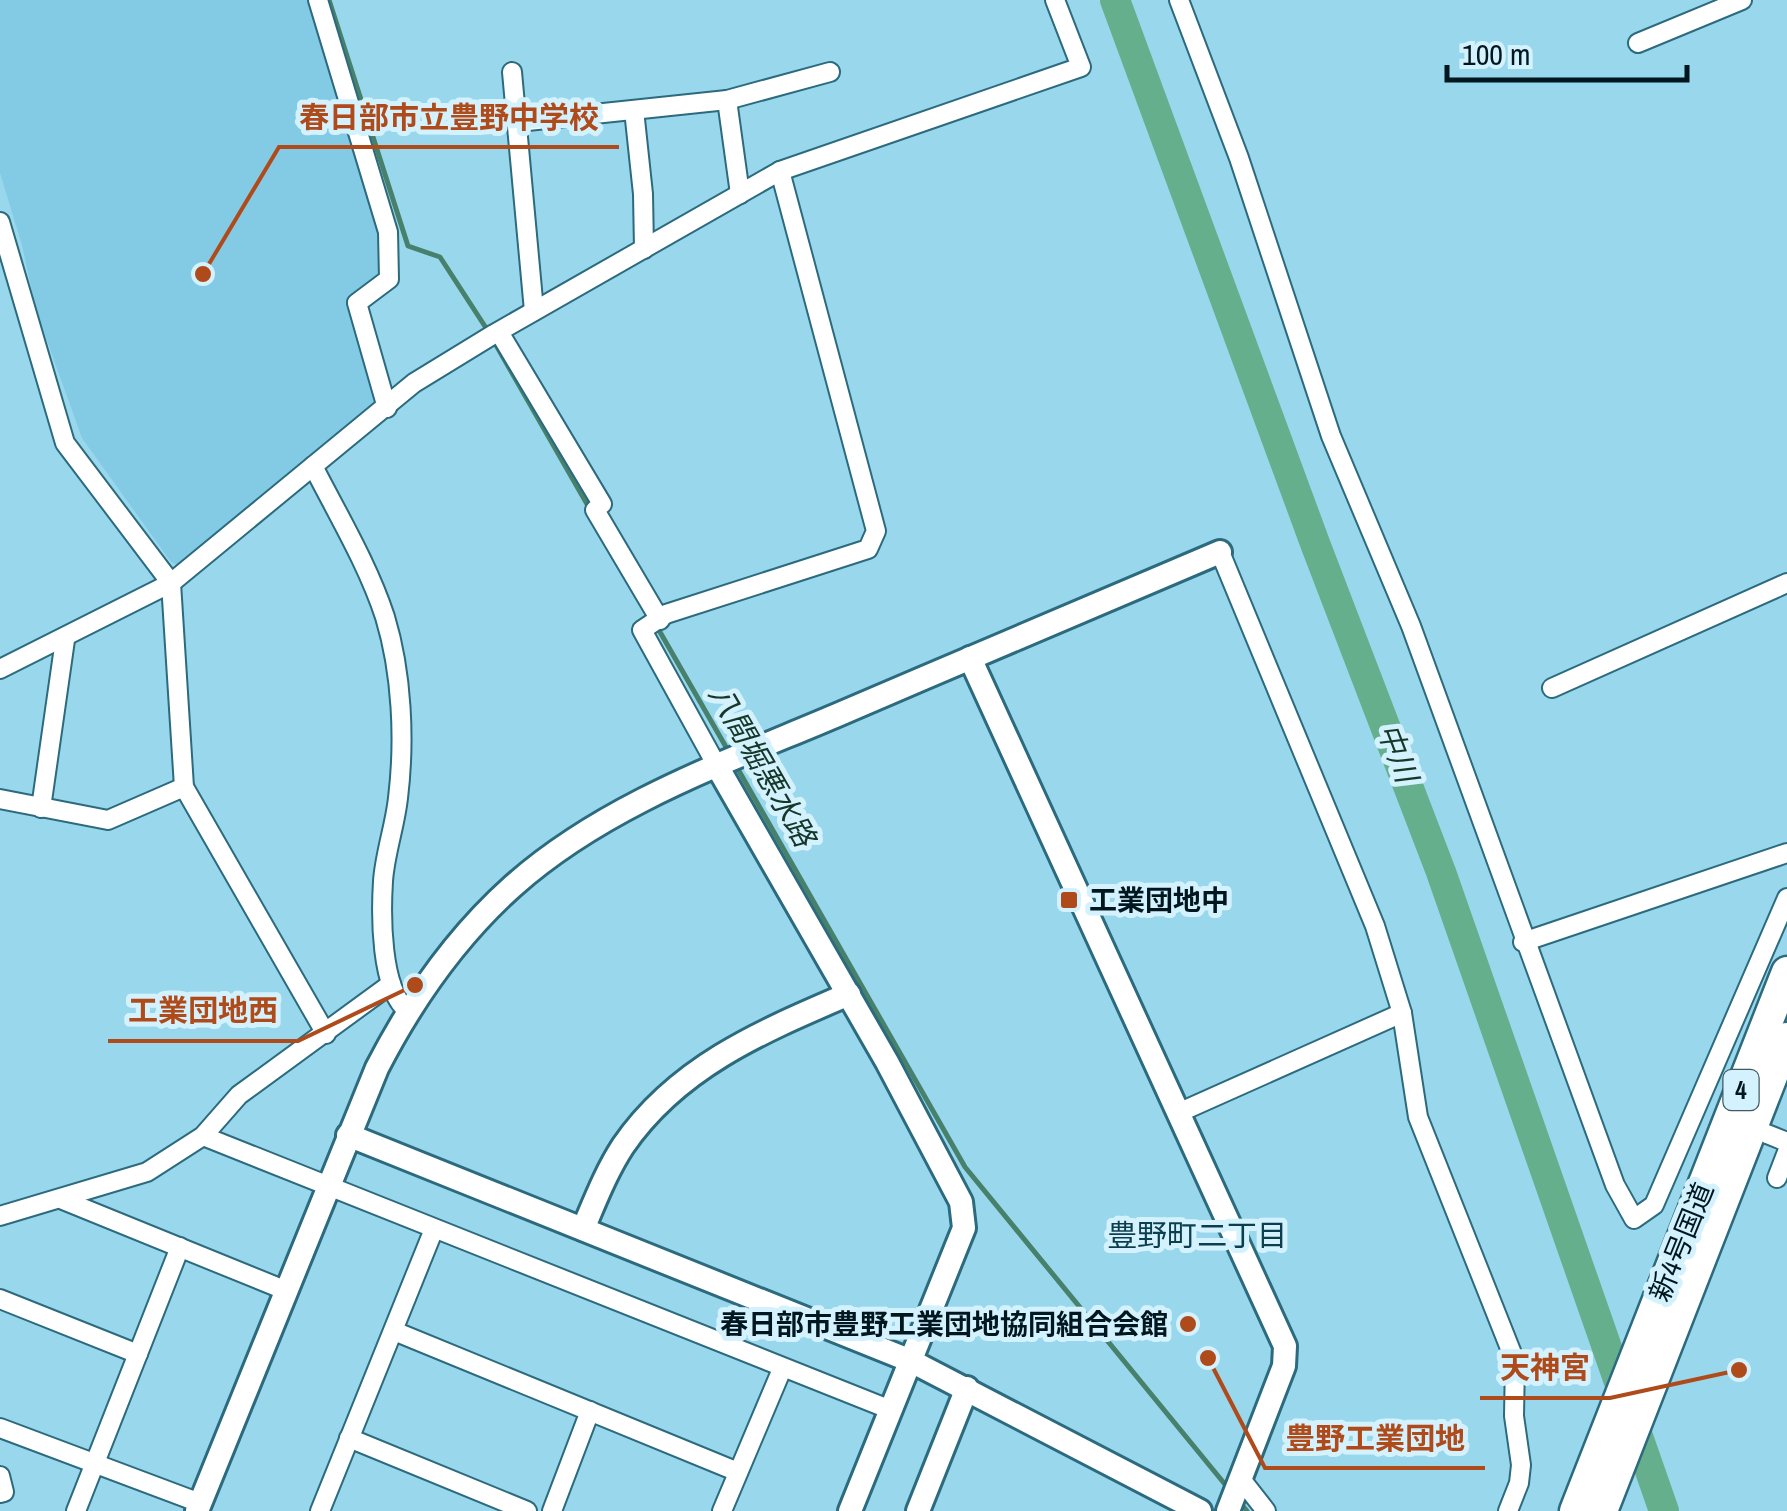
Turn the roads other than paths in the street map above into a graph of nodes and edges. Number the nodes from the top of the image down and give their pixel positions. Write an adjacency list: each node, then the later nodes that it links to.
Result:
1 (318, 0): 17 (street)
2 (1055, 0): 11 (street)
3 (1179, 0): 33 (street)
4 (1742, 0): 5 (street)
5 (1638, 43)
6 (512, 72): 10 (street)
7 (830, 72): 8 (street)
8 (728, 100): 9 (street); 12 (street)
9 (634, 110): 10 (street); 14 (street)
10 (518, 122): 15 (street)
11 (780, 171): 12 (street); 22 (street)
12 (740, 194): 14 (street)
13 (0, 222): 21 (street)
14 (644, 248): 15 (street)
15 (534, 311): 16 (street)
16 (491, 336): 17 (street); 22 (street)
17 (386, 408): 18 (street)
18 (313, 466): 21 (street); 35 (street)
19 (1220, 552): 24 (street); 38 (street)
20 (1787, 583): 26 (street)
21 (171, 584): 23 (street); 28 (street)
22 (655, 623): 27 (street)
23 (65, 640): 25 (street); 30 (street)
24 (970, 658): 27 (street); 41 (street)
25 (0, 669)
26 (1552, 688)
27 (728, 761): 36 (street); 37 (street)
28 (184, 787): 30 (street); 39 (street)
29 (0, 798): 30 (street)
30 (41, 808)
31 (1787, 853): 33 (street)
32 (1787, 898): 33 (street)
33 (1523, 942)
34 (1787, 972): 81 (highway, 新4号国道 / 4)
35 (391, 984): 37 (street); 39 (street)
36 (849, 994): 52 (street); 58 (street)
37 (408, 1011): 43 (street)
38 (1402, 1013): 41 (street); 80 (street)
39 (326, 1034): 44 (street)
40 (1787, 1038): 82 (highway, 新4号国道 / 4)
41 (1178, 1113): 69 (street)
42 (1767, 1134): 45 (street)
43 (348, 1135): 48 (street); 52 (street)
44 (203, 1136): 48 (street); 49 (street)
45 (1787, 1142)
46 (1787, 1152): 47 (street)
47 (1778, 1178)
48 (328, 1185): 51 (street); 54 (street)
49 (63, 1200): 50 (street); 53 (street)
50 (0, 1216)
51 (434, 1228): 56 (street); 59 (street)
52 (583, 1230): 58 (street)
53 (180, 1248): 54 (street); 57 (street)
54 (287, 1291): 70 (street)
55 (0, 1298): 57 (street)
56 (394, 1331): 62 (street); 64 (street)
57 (138, 1354): 65 (street)
58 (910, 1361): 60 (street); 61 (street)
59 (782, 1369): 61 (street); 66 (street)
60 (968, 1388): 77 (street); 78 (street)
61 (891, 1410): 76 (street)
62 (590, 1411): 66 (street); 74 (street)
63 (0, 1428): 65 (street)
64 (349, 1438): 72 (street); 73 (street)
65 (95, 1461): 70 (street); 71 (street)
66 (738, 1472): 75 (street)
67 (0, 1476): 68 (street)
68 (0, 1493)
69 (1234, 1495): 79 (street)
70 (206, 1508)
71 (76, 1511)
72 (320, 1511)
73 (527, 1511)
74 (552, 1511)
75 (722, 1511)
76 (850, 1511)
77 (918, 1511)
78 (1200, 1511)
79 (1266, 1511)
80 (1508, 1511)
81 (1575, 1511)
82 (1602, 1511)

